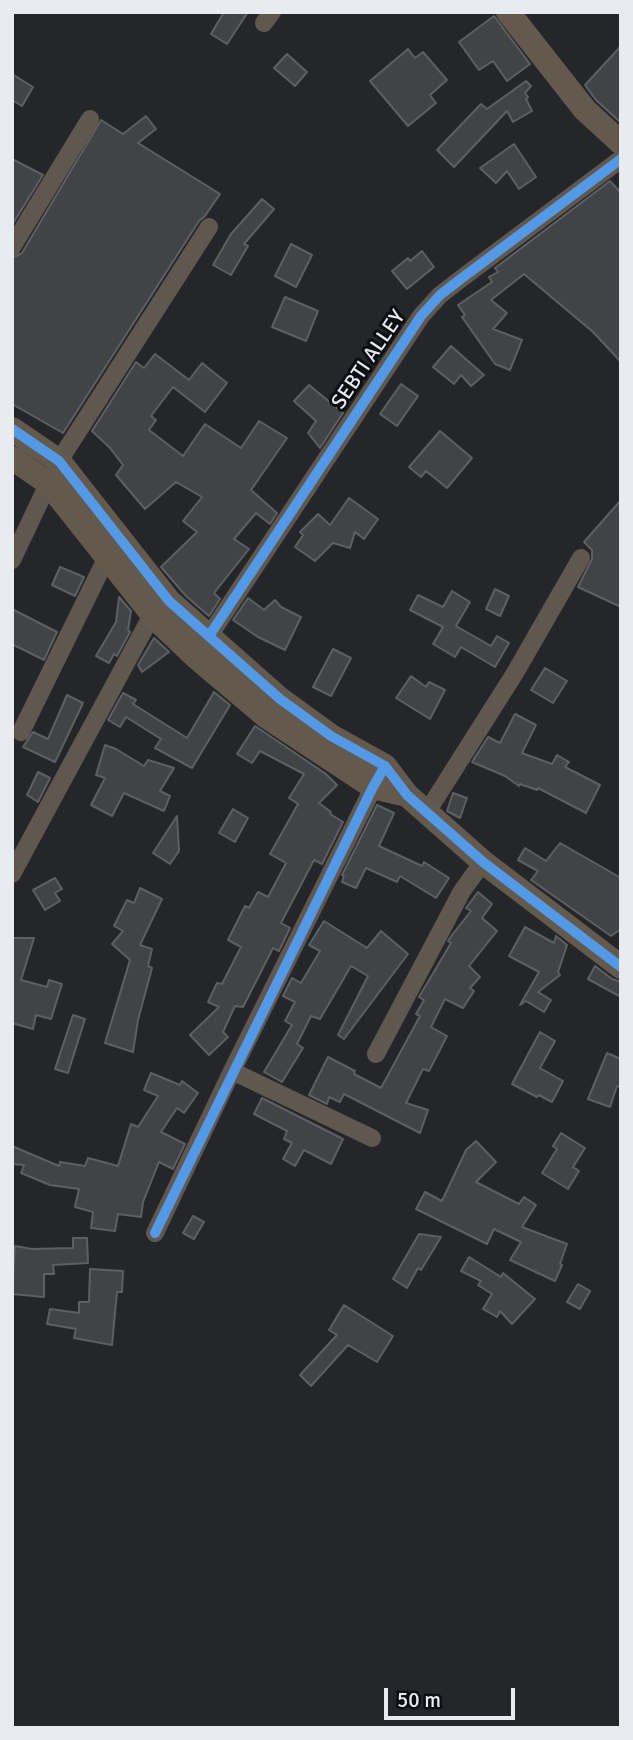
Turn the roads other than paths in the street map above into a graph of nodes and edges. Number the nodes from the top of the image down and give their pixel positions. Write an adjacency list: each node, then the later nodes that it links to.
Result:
1 (509, 12): 3 (street)
2 (90, 119): 5 (street)
3 (620, 144): 13 (street, SEBTI ALLEY)
4 (209, 227): 8 (street)
5 (12, 247)
6 (12, 429): 8 (street)
7 (12, 458): 8 (street)
8 (54, 472): 9 (street); 11 (street); 13 (street)
9 (107, 557): 12 (street); 14 (street)
10 (581, 558): 18 (street)
11 (12, 560)
12 (152, 615): 16 (street); 20 (street)
13 (209, 636): 15 (street)
14 (21, 732)
15 (386, 766): 16 (street); 17 (street)
16 (373, 787): 17 (street); 23 (street)
17 (407, 795): 18 (street)
18 (426, 812): 19 (street)
19 (483, 862): 21 (street); 22 (street)
20 (12, 874)
21 (621, 967)
22 (376, 1054)
23 (232, 1071): 24 (street); 25 (street)
24 (372, 1139)
25 (155, 1233)

